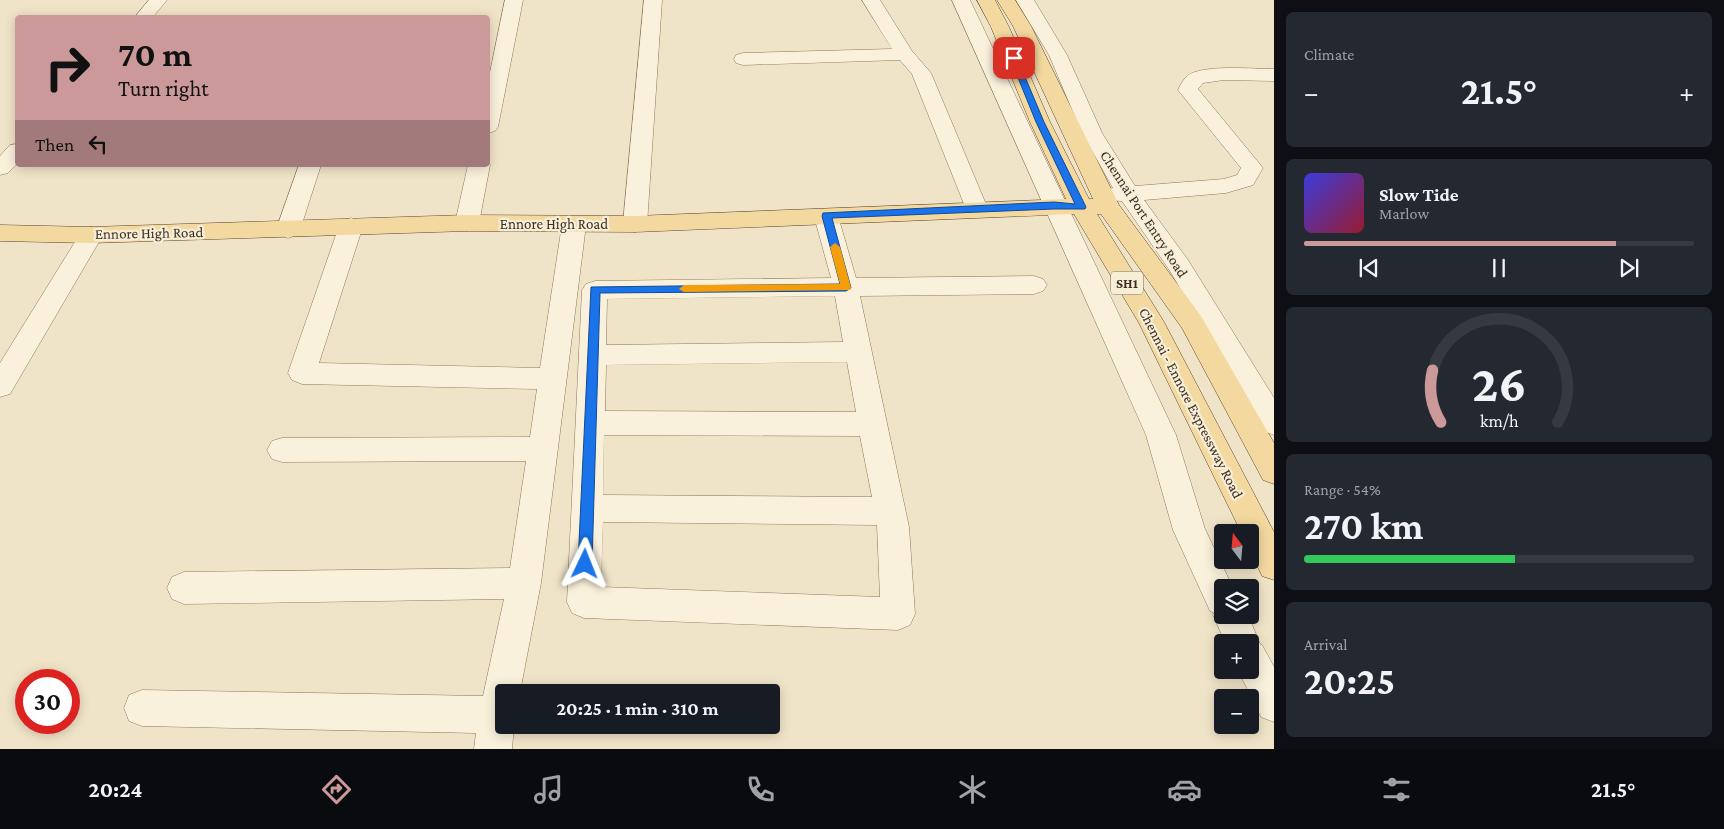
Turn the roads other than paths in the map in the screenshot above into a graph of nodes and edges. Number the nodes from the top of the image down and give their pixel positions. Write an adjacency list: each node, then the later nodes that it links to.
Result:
1 (158, 0): 9 (street)
2 (514, 0): 11 (street)
3 (653, 0): 26 (street)
4 (871, 0): 12 (street)
5 (961, 0): 22 (street)
6 (986, 0): 21 (main road, Chennai - Ennore Expressway Road / SH1)
7 (1006, 0): 21 (main road, Chennai - Ennore Expressway Road / SH1)
8 (1025, 0): 20 (street, Chennai Port Entry Road)
9 (145, 15)
10 (490, 38): 11 (street)
11 (507, 38): 15 (street)
12 (905, 54): 13 (street); 23 (street)
13 (743, 59)
14 (1274, 74): 20 (street)
15 (490, 118)
16 (15, 153): 19 (street)
17 (309, 167): 29 (street)
18 (479, 167): 25 (street)
19 (0, 168)
20 (1128, 194): 21 (street); 39 (street, Chennai Port Entry Road)
21 (1097, 203): 22 (main road, Ennore High Road); 43 (main road, Chennai - Ennore Expressway Road / SH1); 46 (main road, Chennai - Ennore Expressway Road / SH1)
22 (1054, 206): 23 (main road, Ennore High Road); 48 (street)
23 (977, 209): 24 (main road, Ennore High Road)
24 (826, 216): 26 (main road, Ennore High Road); 33 (street)
25 (467, 223): 27 (main road, Ennore High Road); 28 (main road, Ennore High Road)
26 (635, 224): 27 (main road, Ennore High Road)
27 (574, 225): 36 (street)
28 (351, 226): 29 (main road, Ennore High Road); 36 (street)
29 (288, 230): 31 (main road, Ennore High Road)
30 (0, 233): 31 (main road, Ennore High Road)
31 (91, 234): 37 (street)
32 (1034, 286): 33 (street)
33 (846, 288): 34 (street); 35 (street)
34 (858, 352): 35 (street); 40 (street)
35 (592, 355): 38 (street)
36 (552, 379): 41 (street)
37 (0, 386)
38 (590, 423): 40 (street); 44 (street)
39 (1274, 423)
40 (872, 424): 45 (street)
41 (542, 449): 42 (street); 47 (street)
42 (282, 450)
43 (1274, 471)
44 (587, 508): 45 (street); 45 (street)
45 (889, 511)
46 (1274, 565)
47 (524, 583): 49 (street); 51 (street)
48 (1214, 583)
49 (184, 588)
50 (1259, 675): 52 (street)
51 (504, 684)
52 (1274, 704)
53 (142, 708): 54 (street)
54 (495, 732)

